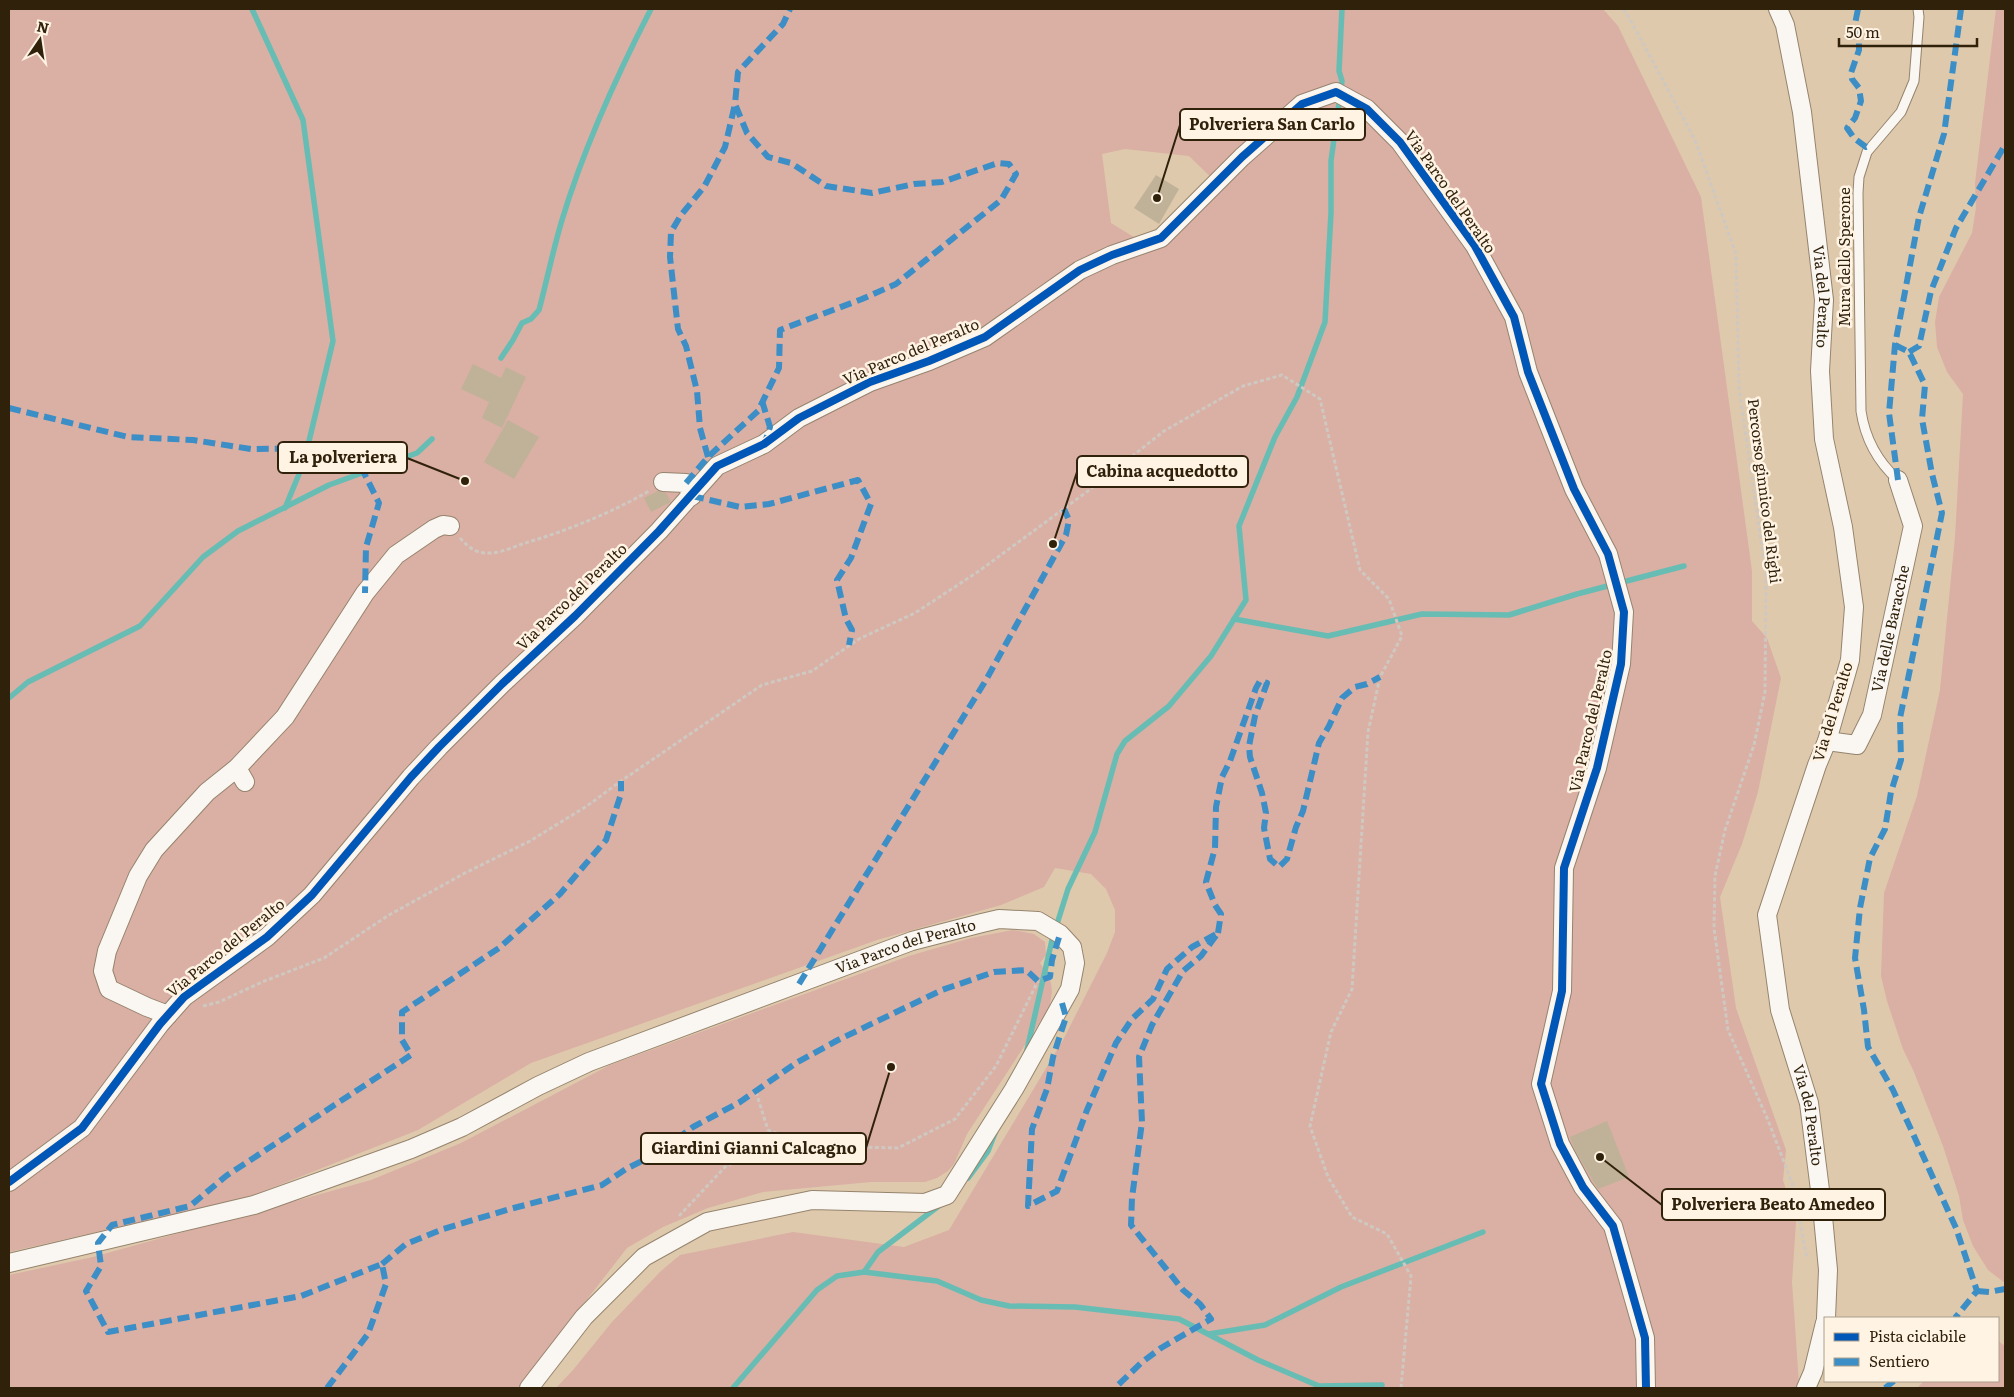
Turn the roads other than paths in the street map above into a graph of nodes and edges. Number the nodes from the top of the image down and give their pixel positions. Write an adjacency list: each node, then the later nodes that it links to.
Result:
1 (1778, 9): 7 (street, Via del Peralto)
2 (1918, 9): 3 (lane, Mura dello Sperone)
3 (1898, 480): 7 (street, Via delle Baracche)
4 (663, 482): 5 (street)
5 (692, 496): 8 (street, Via Parco del Peralto); 14 (street, Via Parco del Peralto)
6 (450, 526): 8 (street, Via Parco del Peralto)
7 (1827, 741): 11 (street, Via del Peralto)
8 (168, 1015): 9 (street, Via Parco del Peralto)
9 (9, 1182)
10 (9, 1263): 13 (street, Via Parco del Peralto)
11 (1826, 1317)
12 (1824, 1327): 15 (street)
13 (529, 1388)
14 (1646, 1388)
15 (1806, 1388)

